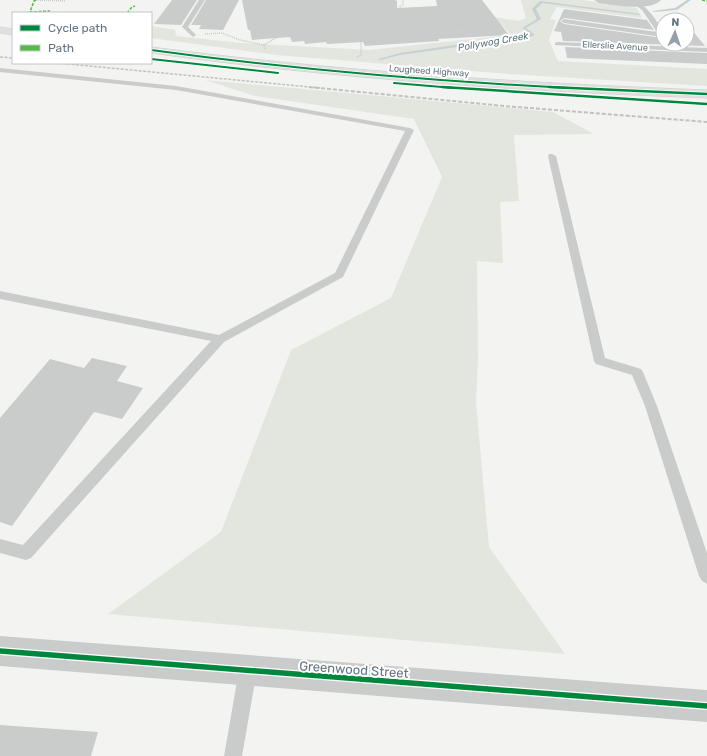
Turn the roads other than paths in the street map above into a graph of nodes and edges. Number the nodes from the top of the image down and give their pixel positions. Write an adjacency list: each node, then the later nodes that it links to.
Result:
1 (202, 0): 10 (lane)
2 (599, 0): 4 (street)
3 (656, 0): 4 (street)
4 (637, 4): 6 (lane, Ellerslie Avenue)
5 (564, 21): 9 (lane, Ellerslie Avenue)
6 (655, 24)
7 (0, 30): 8 (main road)
8 (12, 32)
9 (655, 34)
10 (193, 35)
11 (0, 39): 12 (main road)
12 (12, 41)
13 (557, 44): 14 (lane, Ellerslie Avenue)
14 (655, 47)
15 (695, 49): 17 (lane, Ellerslie Avenue)
16 (152, 50): 20 (main road, Lougheed Highway)
17 (707, 50)
18 (152, 59): 21 (main road, Lougheed Highway)
19 (0, 70): 24 (lane)
20 (707, 94)
21 (707, 104)
22 (552, 156): 26 (lane)
23 (0, 295): 24 (lane)
24 (220, 339): 25 (lane)
25 (0, 546)
26 (707, 576)
27 (0, 651): 28 (street, Greenwood Street)
28 (248, 670): 29 (street, Greenwood Street); 30 (lane)
29 (707, 706)
30 (233, 756)

